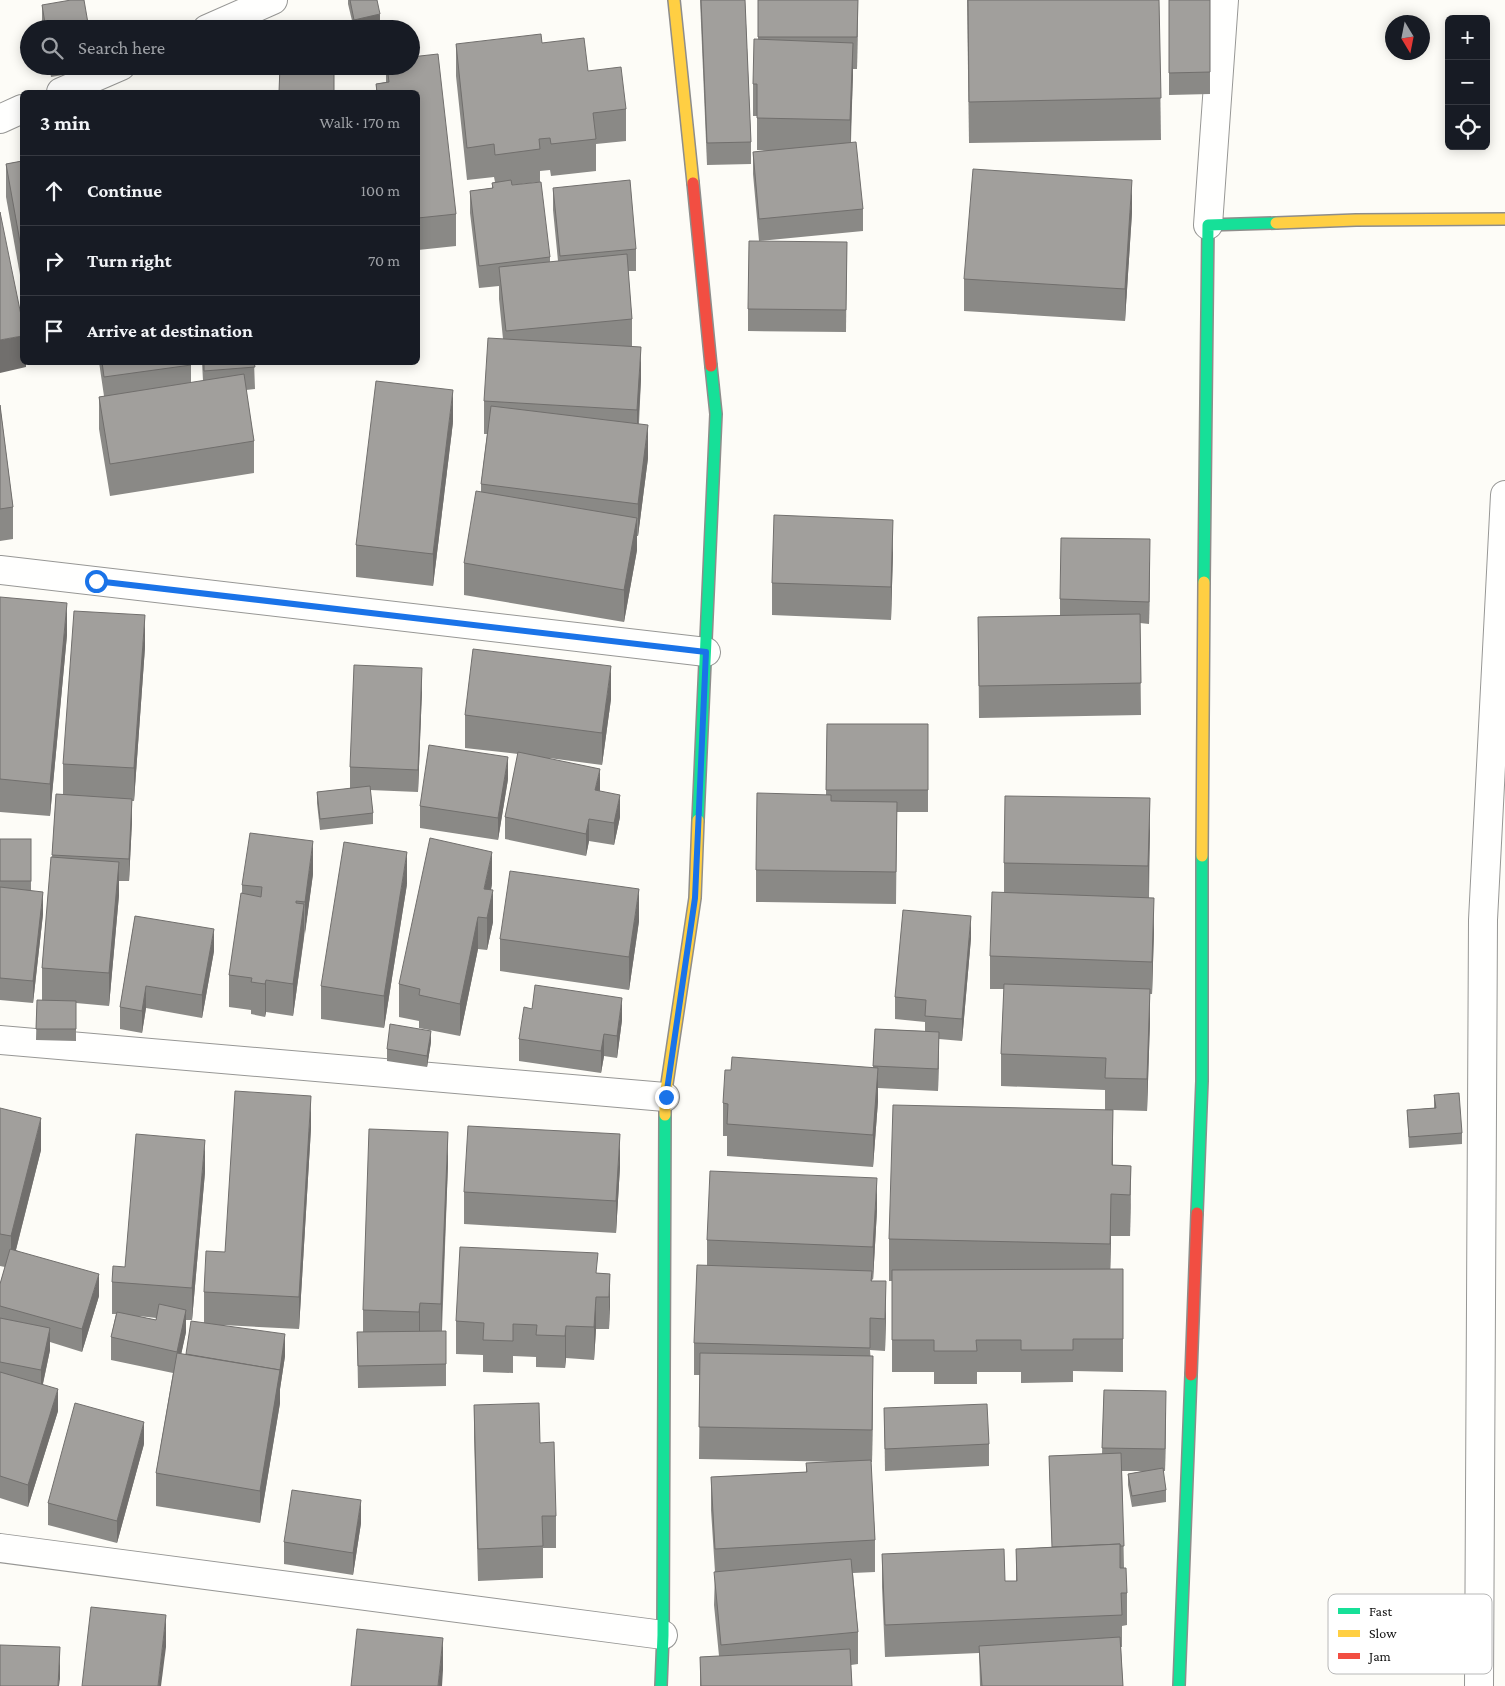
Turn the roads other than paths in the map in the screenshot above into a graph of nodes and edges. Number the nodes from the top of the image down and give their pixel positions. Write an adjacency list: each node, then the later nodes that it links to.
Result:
1 (273, 0): 4 (street)
2 (674, 0): 13 (street)
3 (1224, 0): 10 (street)
4 (227, 20)
5 (100, 75): 6 (street)
6 (66, 90)
7 (20, 110): 8 (street)
8 (0, 119)
9 (1505, 219): 10 (street)
10 (1208, 226): 21 (street)
11 (1505, 510): 14 (street)
12 (0, 570): 13 (street)
13 (706, 652): 16 (street)
14 (1494, 919): 18 (street)
15 (0, 1040): 16 (street)
16 (666, 1097): 19 (street)
17 (0, 1548): 19 (street)
18 (1481, 1594)
19 (663, 1635): 20 (street)
20 (661, 1686)
21 (1179, 1686)

